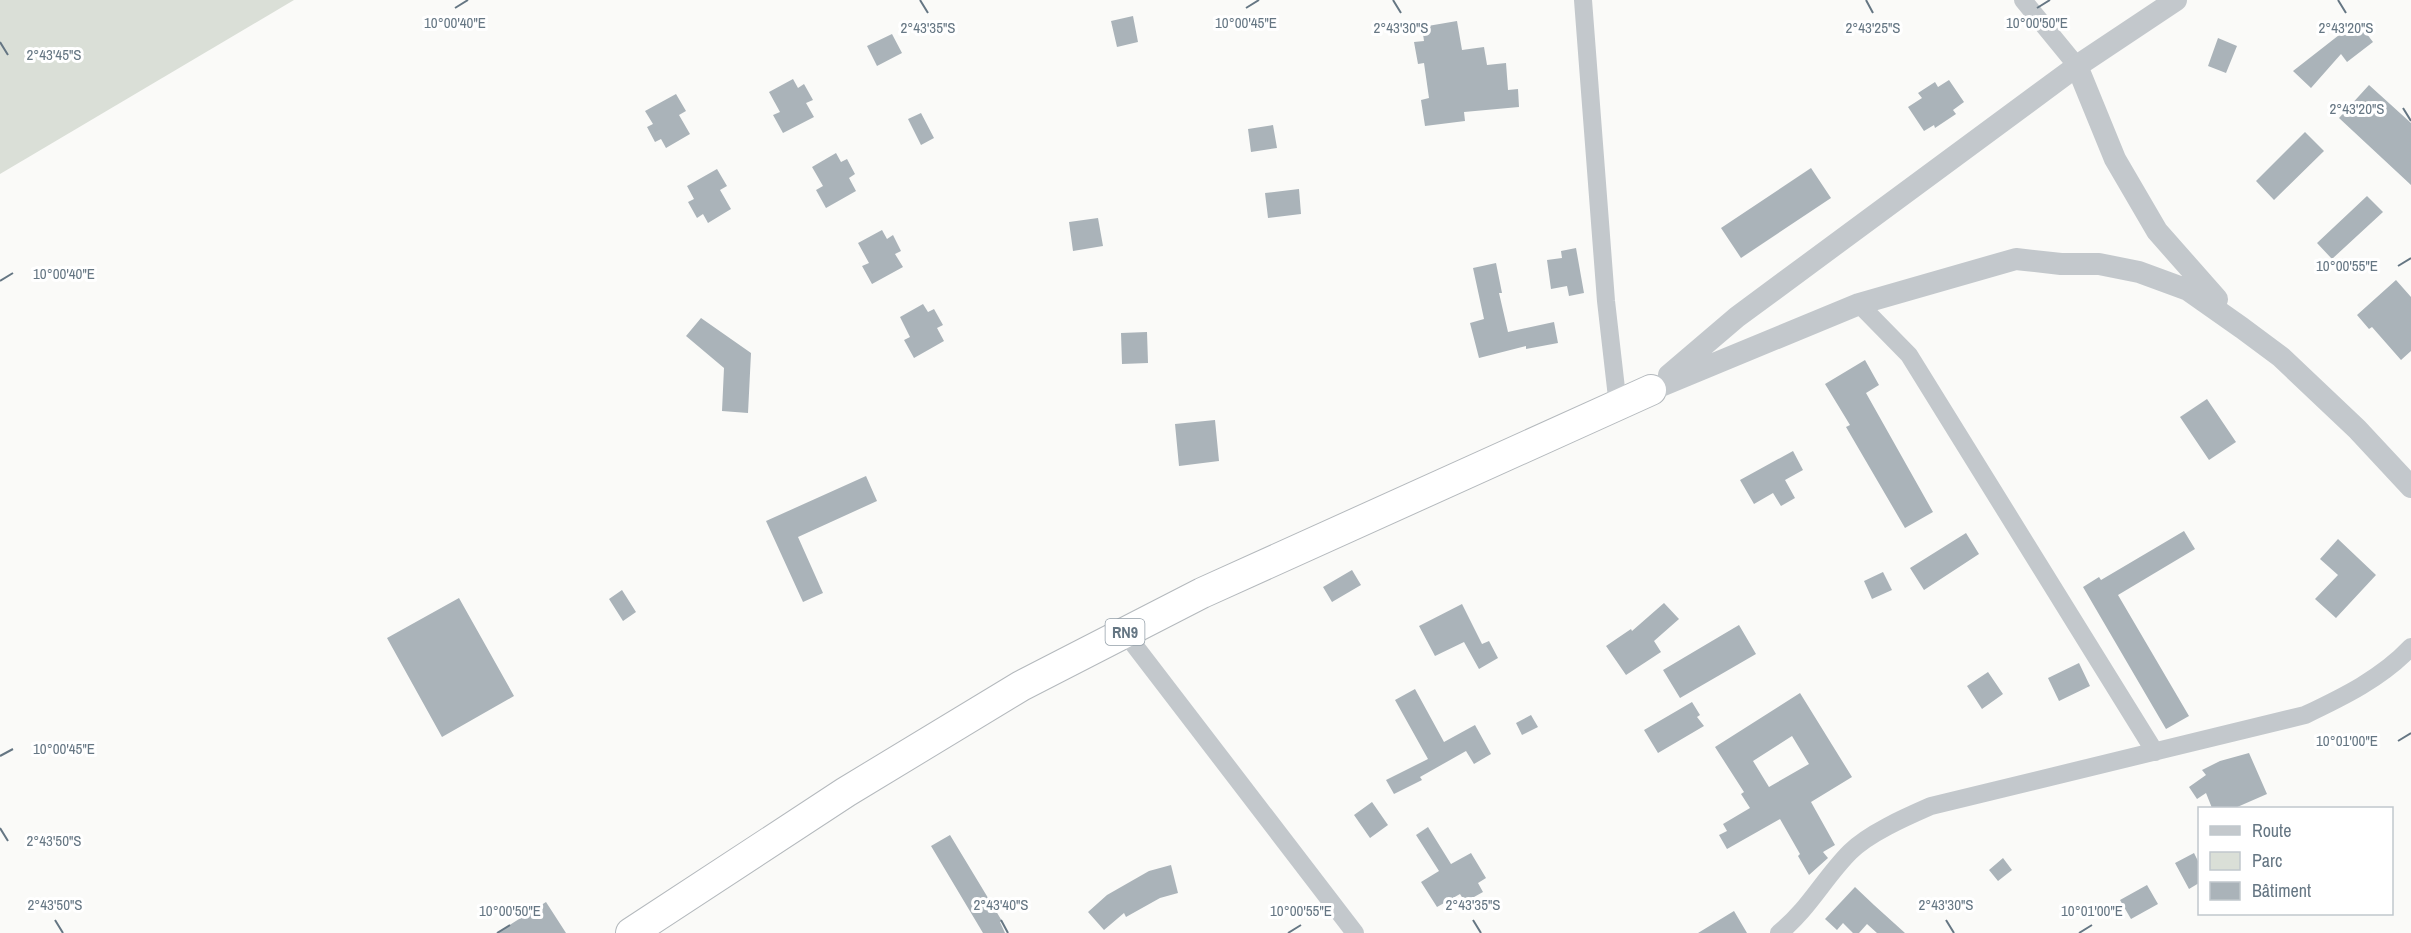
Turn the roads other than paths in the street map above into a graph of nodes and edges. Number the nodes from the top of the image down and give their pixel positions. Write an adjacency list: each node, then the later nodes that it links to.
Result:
1 (1583, 0): 8 (street)
2 (2023, 0): 4 (street)
3 (2176, 0): 4 (street)
4 (2077, 66): 6 (street); 7 (street)
5 (1859, 304): 6 (street); 7 (street); 12 (street)
6 (2242, 328): 9 (street)
7 (1652, 390): 8 (highway, RN9)
8 (1618, 406): 10 (highway, RN9)
9 (2411, 487)
10 (1125, 633): 13 (highway, RN9); 14 (street)
11 (2411, 647): 12 (street)
12 (2156, 752): 15 (street)
13 (631, 933)
14 (1355, 933)
15 (1779, 933)

